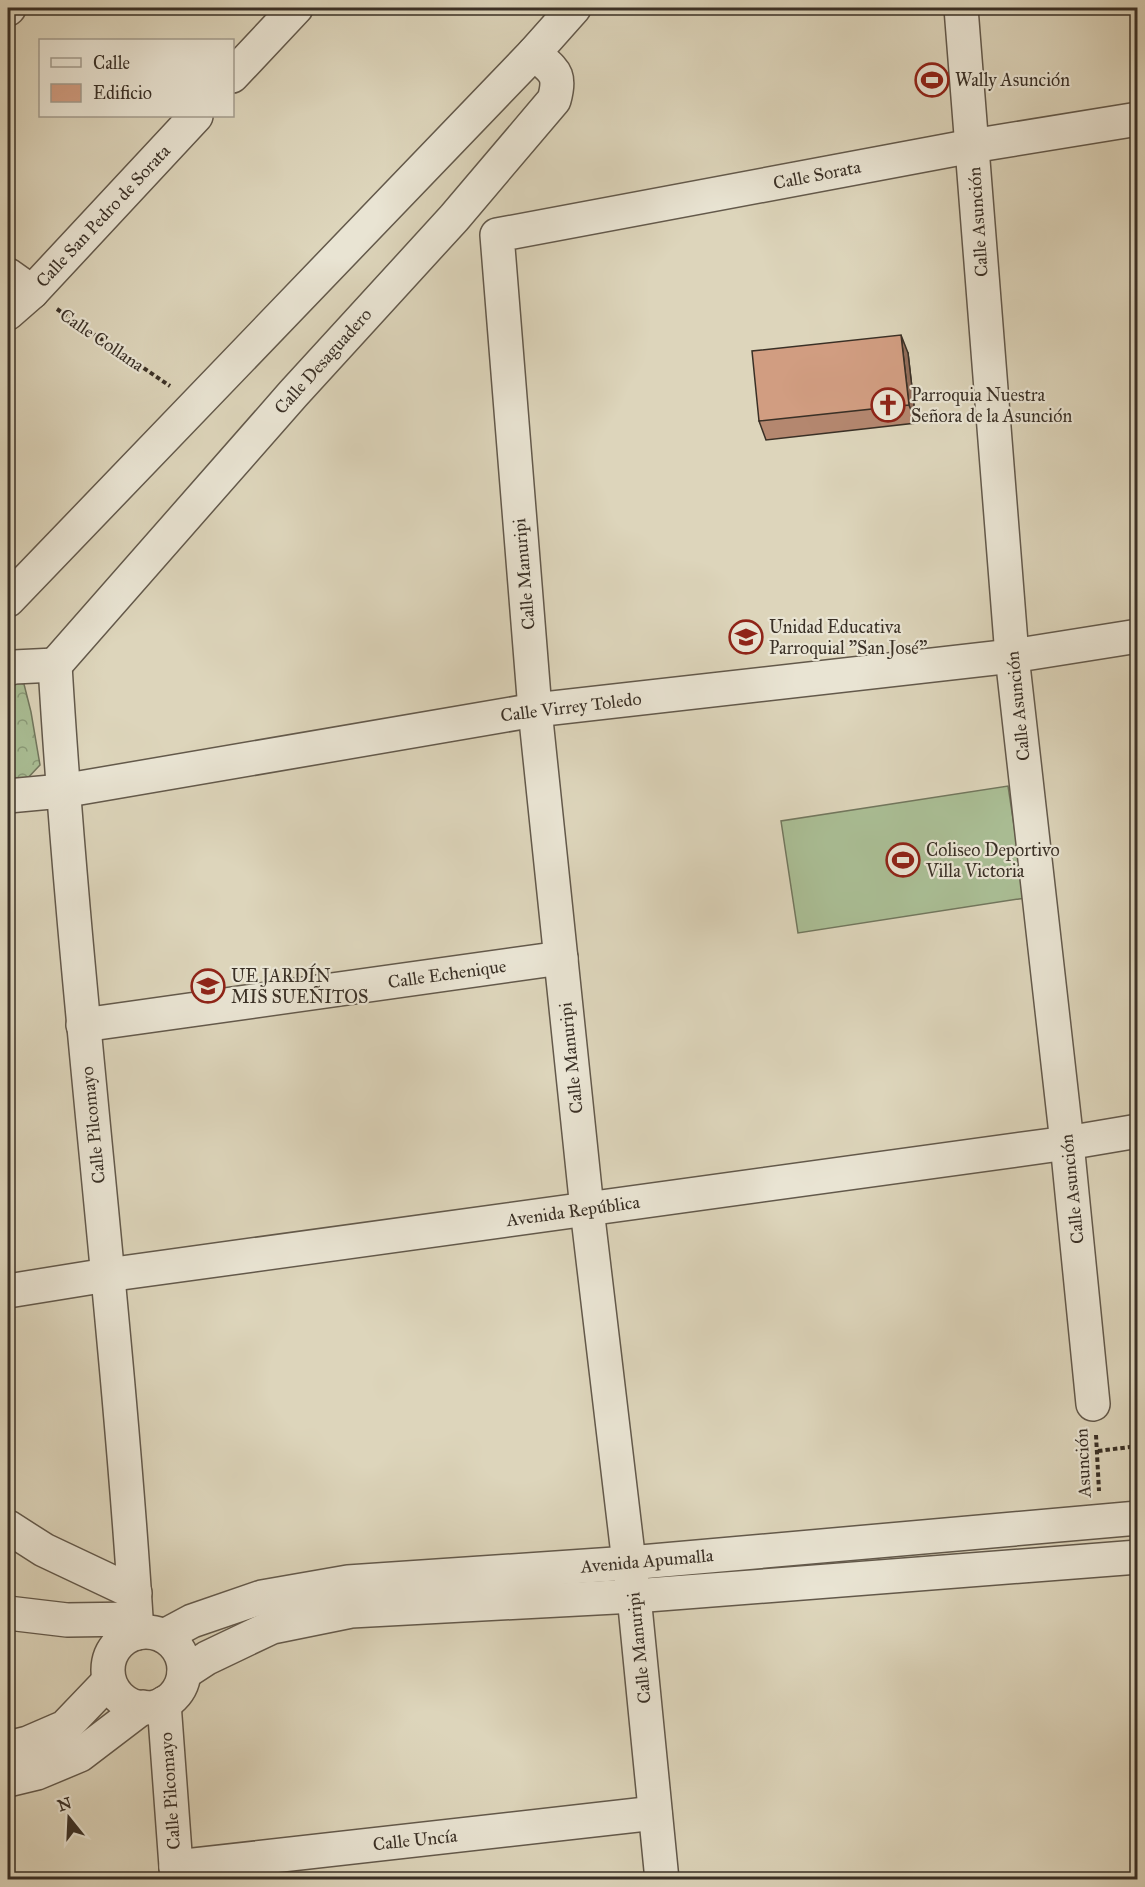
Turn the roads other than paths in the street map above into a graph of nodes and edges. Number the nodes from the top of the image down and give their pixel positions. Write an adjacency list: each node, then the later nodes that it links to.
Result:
1 (296, 8): 5 (street)
2 (574, 8): 4 (street)
3 (961, 8): 8 (street, Calle Asunción)
4 (534, 53): 12 (street); 15 (street, Calle Desaguadero)
5 (234, 74)
6 (195, 117): 10 (street, Calle San Pedro de Sorata)
7 (1137, 119): 8 (street, Calle Sorata)
8 (972, 146): 9 (street, Calle Sorata); 14 (street, Calle Asunción)
9 (497, 235): 17 (street, Calle Manuripi)
10 (20, 283): 11 (street, Calle San Pedro de Sorata)
11 (8, 313)
12 (8, 600)
13 (1137, 636): 14 (street, Calle Virrey Toledo)
14 (1012, 657): 17 (street, Calle Virrey Toledo); 23 (street, Calle Asunción)
15 (55, 665): 16 (street); 18 (street, Calle Pilcomayo)
16 (8, 669)
17 (535, 710): 18 (street, Calle Virrey Toledo); 20 (street, Calle Manuripi)
18 (62, 791): 19 (street, Calle Virrey Toledo); 21 (street, Calle Pilcomayo)
19 (8, 796)
20 (561, 958): 21 (street, Calle Echenique); 24 (street, Calle Manuripi)
21 (83, 1025): 25 (street, Calle Pilcomayo)
22 (1137, 1131): 23 (street, Avenida República)
23 (1067, 1143): 24 (street, Avenida República); 27 (street, Calle Asunción)
24 (587, 1209): 25 (street, Avenida República); 31 (street, Calle Manuripi)
25 (107, 1275): 26 (street, Avenida República); 34 (street, Calle Pilcomayo)
26 (8, 1291)
27 (1093, 1404)
28 (1137, 1518): 31 (street, Avenida Apumalla)
29 (8, 1527): 34 (street)
30 (1137, 1557): 32 (street, Avenida Apumalla)
31 (629, 1563): 32 (street, Calle Manuripi); 34 (street, Avenida Apumalla)
32 (634, 1596): 35 (street, Avenida Apumalla); 40 (street, Calle Manuripi)
33 (8, 1613): 34 (street)
34 (143, 1620): 35 (street); 36 (street)
35 (184, 1673): 37 (street)
36 (110, 1681): 37 (street); 38 (street)
37 (154, 1705): 39 (street); 41 (street, Calle Pilcomayo)
38 (8, 1748)
39 (8, 1780)
40 (655, 1813): 41 (street, Calle Uncía); 42 (street, Calle Manuripi)
41 (176, 1873)
42 (662, 1880)

